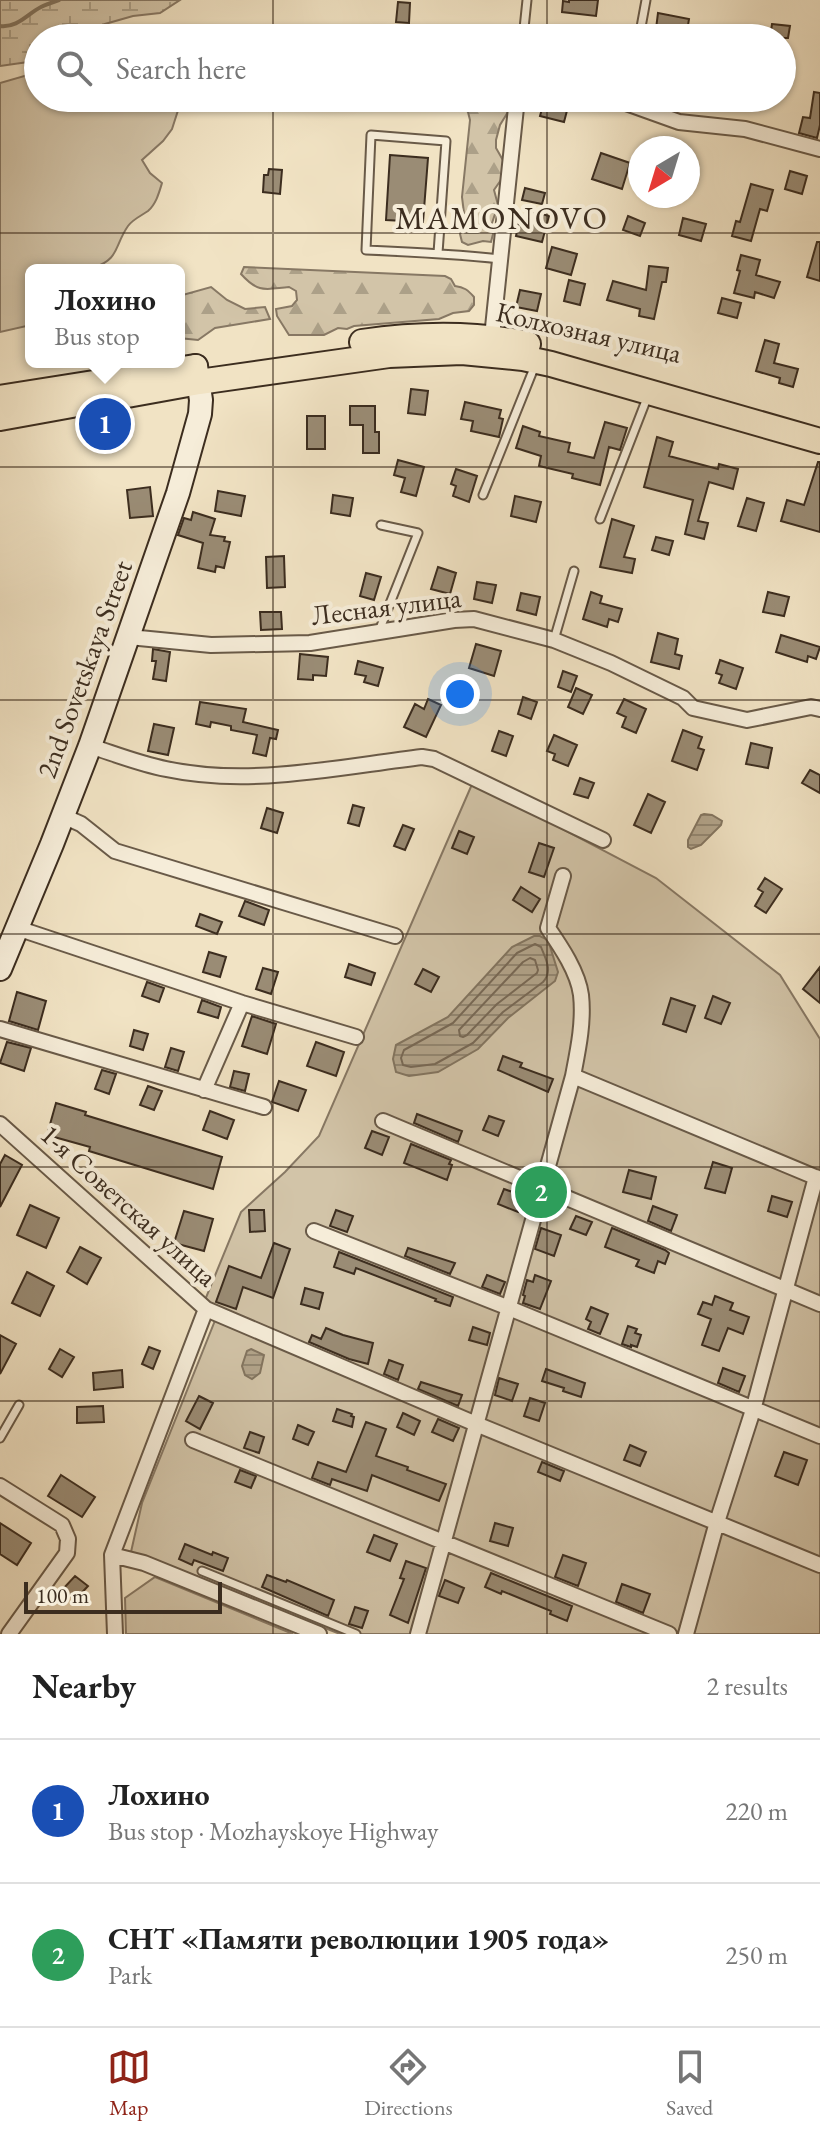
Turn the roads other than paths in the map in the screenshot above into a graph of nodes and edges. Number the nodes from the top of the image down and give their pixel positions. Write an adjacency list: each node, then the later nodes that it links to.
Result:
1 (527, 0): 3 (lane)
2 (646, 0): 4 (lane)
3 (524, 24)
4 (642, 24)
5 (516, 112): 9 (street)
6 (654, 112): 7 (street)
7 (820, 149)
8 (438, 253): 8 (lane); 9 (lane)
9 (500, 259): 10 (street)
10 (492, 337): 12 (main road, Колхозная улица); 16 (main road, Колхозная улица)
11 (537, 361): 12 (main road, Колхозная улица); 13 (main road, Колхозная улица); 18 (lane)
12 (198, 374): 14 (main road); 15 (main road); 23 (street, 2nd Sovetskaya Street)
13 (650, 392): 17 (main road, Колхозная улица); 19 (lane)
14 (0, 398)
15 (0, 418)
16 (820, 426)
17 (820, 441)
18 (483, 495)
19 (600, 519)
20 (381, 525): 22 (lane)
21 (574, 571): 24 (lane)
22 (378, 633): 23 (street, Лесная улица); 24 (street, Лесная улица)
23 (129, 637): 26 (street, 2nd Sovetskaya Street)
24 (554, 640): 25 (street, Лесная улица)
25 (820, 709)
26 (90, 746): 27 (street, 2nd Sovetskaya Street); 28 (street)
27 (63, 816): 30 (street, 2nd Sovetskaya Street); 31 (street)
28 (603, 840)
29 (563, 876): 36 (street)
30 (17, 928): 32 (street, 2nd Sovetskaya Street); 33 (street)
31 (395, 936)
32 (0, 969)
33 (242, 1003): 35 (street); 37 (street)
34 (0, 1029): 37 (street)
35 (356, 1037)
36 (573, 1076): 41 (street); 42 (street)
37 (204, 1090): 38 (street)
38 (264, 1107)
39 (383, 1121): 42 (street)
40 (0, 1124): 47 (street, 1-я Советская улица)
41 (818, 1178): 44 (street)
42 (542, 1189): 44 (street); 46 (street)
43 (314, 1231): 46 (street)
44 (784, 1289): 45 (street); 49 (street)
45 (820, 1304)
46 (509, 1308): 49 (street); 50 (street)
47 (206, 1309): 50 (street); 57 (street, 1-я Советская улица)
48 (19, 1405): 52 (lane)
49 (753, 1410): 51 (street); 55 (street)
50 (476, 1424): 55 (street); 56 (street)
51 (820, 1436)
52 (0, 1438)
53 (193, 1440): 56 (street)
54 (0, 1486): 60 (street)
55 (717, 1522): 58 (street); 66 (street)
56 (443, 1542): 64 (street); 65 (street)
57 (112, 1555): 61 (street); 62 (street)
58 (820, 1565)
59 (202, 1571): 63 (lane)
60 (9, 1634)
61 (115, 1634)
62 (319, 1634)
63 (356, 1634)
64 (418, 1634)
65 (669, 1634)
66 (686, 1634)

